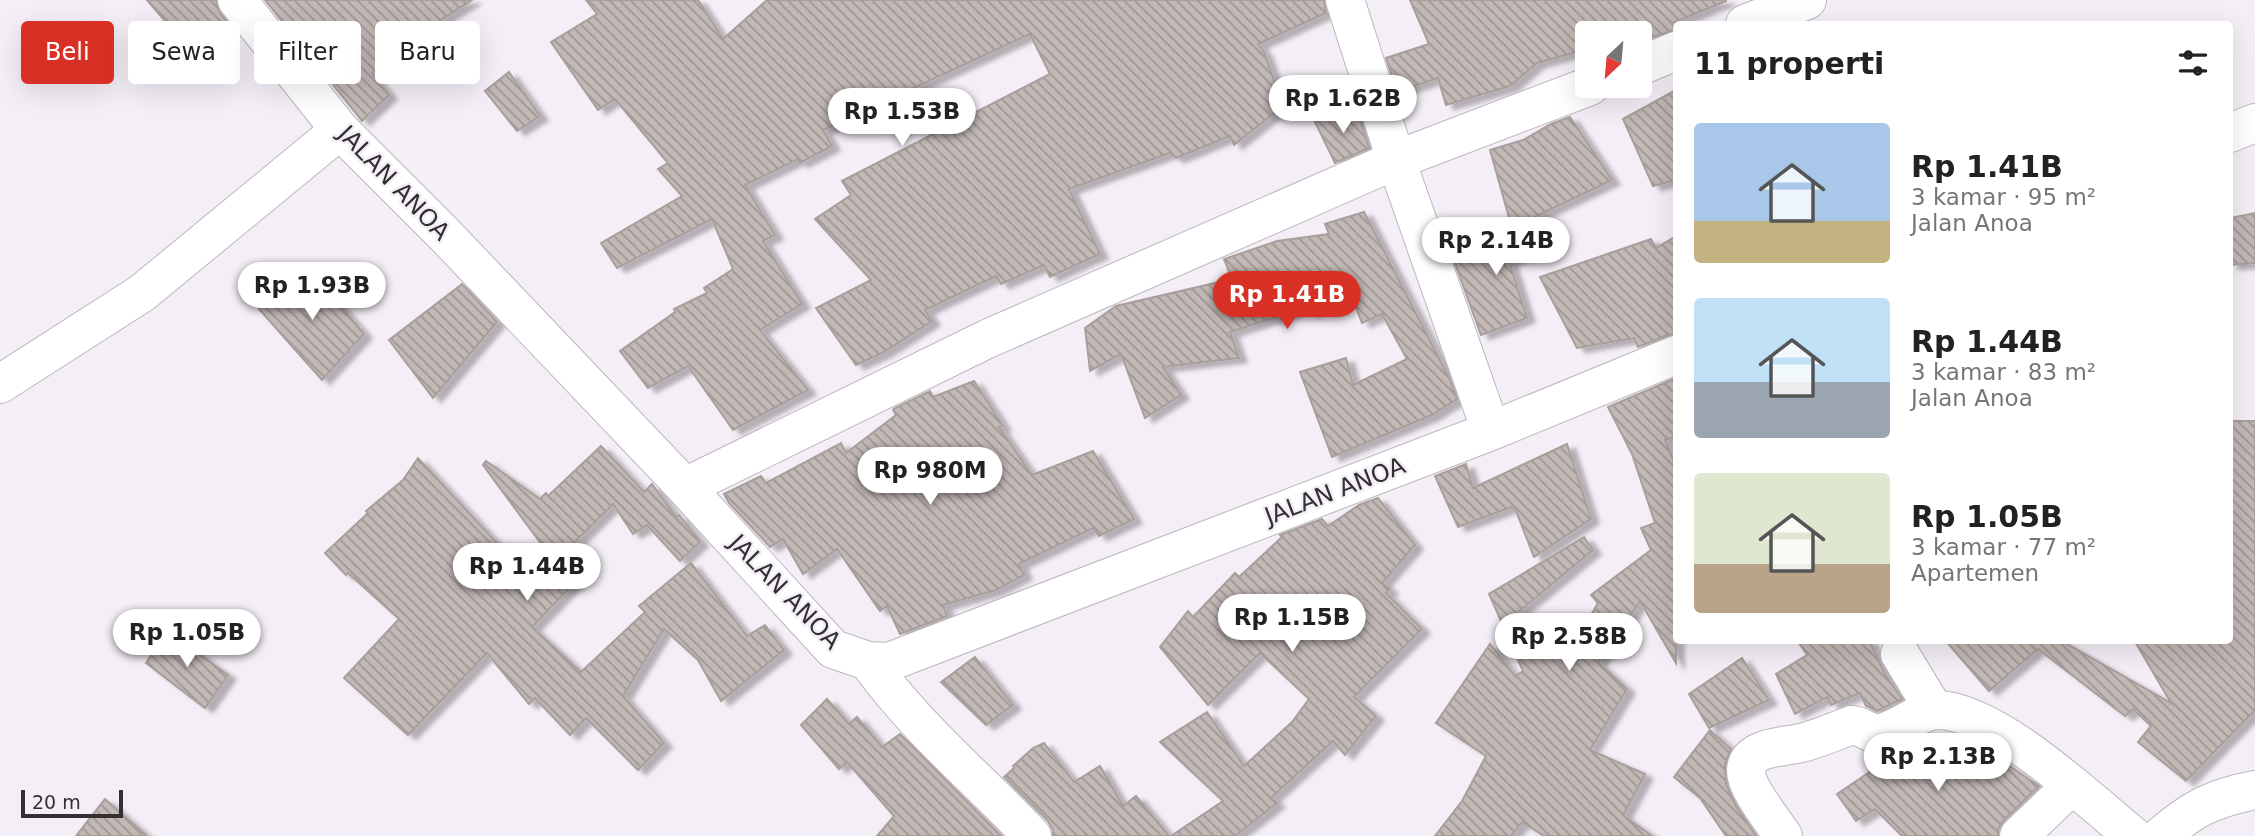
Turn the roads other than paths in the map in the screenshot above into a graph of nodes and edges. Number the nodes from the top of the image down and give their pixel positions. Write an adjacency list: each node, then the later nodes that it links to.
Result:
1 (237, 0): 9 (street, JALAN ANOA)
2 (1345, 0): 11 (street)
3 (1807, 0): 4 (street)
4 (1753, 21)
5 (1673, 52): 6 (street)
6 (1652, 61)
7 (1575, 92): 11 (street)
8 (2255, 123): 10 (street)
9 (340, 130): 13 (street); 15 (street, JALAN ANOA)
10 (2233, 132)
11 (1396, 160): 14 (street); 15 (street)
12 (1673, 356): 14 (street, JALAN ANOA)
13 (0, 384)
14 (1491, 431): 17 (street, JALAN ANOA)
15 (685, 486): 17 (street, JALAN ANOA)
16 (1900, 654): 18 (street)
17 (868, 661): 21 (street)
18 (1934, 710): 19 (street); 22 (street)
19 (2071, 786): 23 (street); 24 (street)
20 (2255, 790): 25 (street)
21 (1032, 836)
22 (1783, 836)
23 (2019, 836)
24 (2133, 836)
25 (2161, 836)

